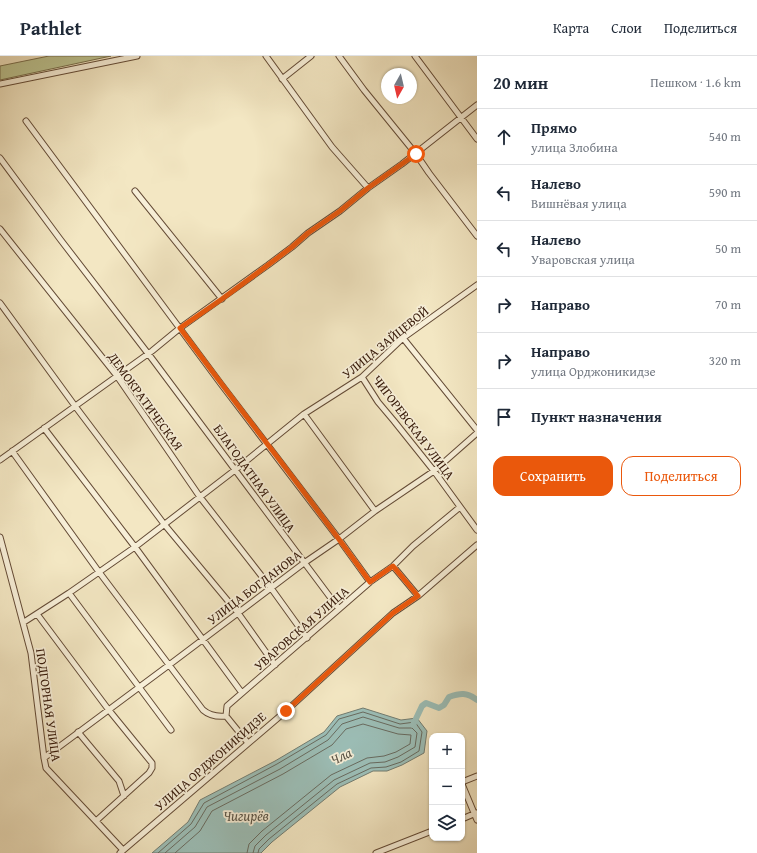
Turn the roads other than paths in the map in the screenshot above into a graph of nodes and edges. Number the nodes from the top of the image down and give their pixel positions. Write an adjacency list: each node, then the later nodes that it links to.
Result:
1 (137, 56): 7 (street)
2 (266, 56): 6 (street)
3 (311, 56): 6 (street)
4 (339, 56): 12 (street)
5 (415, 56): 9 (street)
6 (282, 79): 14 (street)
7 (0, 84)
8 (477, 106): 9 (street)
9 (461, 117): 11 (street); 12 (street)
10 (26, 121): 21 (street)
11 (477, 140)
12 (416, 154): 14 (street); 17 (street)
13 (0, 158): 23 (street, БЛАГОДАТНАЯ УЛИЦА)
14 (368, 188): 19 (street)
15 (135, 191): 19 (street)
16 (0, 229): 24 (street, ДЕМОКРАТИЧЕСКАЯ)
17 (477, 236)
18 (477, 285): 22 (street, УЛИЦА ЗАЙЦЕВОЙ)
19 (222, 299): 21 (street)
20 (0, 303): 26 (street)
21 (180, 328): 23 (street); 31 (street)
22 (403, 338): 25 (street, УЛИЦА ЗАЙЦЕВОЙ); 29 (street)
23 (150, 352): 24 (street); 34 (street, БЛАГОДАТНАЯ УЛИЦА)
24 (117, 376): 26 (street); 36 (street, ДЕМОКРАТИЧЕСКАЯ)
25 (362, 377): 27 (street, УЛИЦА ЗАЙЦЕВОЙ); 35 (street, ЧИГОРЕВСКАЯ УЛИЦА)
26 (75, 406): 28 (street); 39 (street)
27 (304, 414): 31 (street, УЛИЦА ЗАЙЦЕВОЙ); 38 (street)
28 (44, 428): 32 (street); 44 (street)
29 (477, 430)
30 (477, 433): 35 (street, УЛИЦА БОГДАНОВА)
31 (268, 444): 34 (street, УЛИЦА ЗАЙЦЕВОЙ); 42 (street)
32 (12, 451): 33 (street); 47 (street)
33 (0, 460)
34 (235, 470): 36 (street, УЛИЦА ЗАЙЦЕВОЙ); 45 (street, БЛАГОДАТНАЯ УЛИЦА)
35 (434, 471): 37 (street, ЧИГОРЕВСКАЯ УЛИЦА); 38 (street, УЛИЦА БОГДАНОВА)
36 (200, 497): 39 (street, УЛИЦА ЗАЙЦЕВОЙ); 49 (street, ДЕМОКРАТИЧЕСКАЯ)
37 (460, 507): 40 (street, ЧИГОРЕВСКАЯ УЛИЦА); 46 (street, УВАРОВСКАЯ УЛИЦА)
38 (375, 511): 42 (street, УЛИЦА БОГДАНОВА)
39 (164, 524): 44 (street, УЛИЦА ЗАЙЦЕВОЙ); 54 (street)
40 (477, 530)
41 (0, 537): 55 (street, ПОДГОРНАЯ УЛИЦА)
42 (339, 539): 45 (street, УЛИЦА БОГДАНОВА); 48 (street)
43 (477, 545): 51 (street, УЛИЦА ОРДЖОНИКИДЗЕ)
44 (135, 547): 47 (street, УЛИЦА ЗАЙЦЕВОЙ); 57 (street)
45 (304, 563): 49 (street, УЛИЦА БОГДАНОВА); 52 (street, БЛАГОДАТНАЯ УЛИЦА)
46 (393, 566): 48 (street, УВАРОВСКАЯ УЛИЦА); 51 (street)
47 (99, 572): 50 (street, УЛИЦА ЗАЙЦЕВОЙ); 59 (street)
48 (370, 582): 52 (street, УВАРОВСКАЯ УЛИЦА)
49 (271, 588): 54 (street, УЛИЦА БОГДАНОВА); 56 (street, ДЕМОКРАТИЧЕСКАЯ)
50 (69, 593): 53 (street, УЛИЦА ЗАЙЦЕВОЙ); 60 (street)
51 (418, 596): 66 (street, УЛИЦА ОРДЖОНИКИДЗЕ)
52 (339, 609): 56 (street, УВАРОВСКАЯ УЛИЦА)
53 (37, 614): 55 (street, УЛИЦА ЗАЙЦЕВОЙ); 62 (street)
54 (238, 614): 57 (street, УЛИЦА БОГДАНОВА); 58 (street)
55 (24, 622): 67 (street, ПОДГОРНАЯ УЛИЦА)
56 (307, 638): 58 (street, УВАРОВСКАЯ УЛИЦА)
57 (204, 639): 59 (street, УЛИЦА БОГДАНОВА); 61 (street)
58 (275, 665): 61 (street, УВАРОВСКАЯ УЛИЦА)
59 (169, 666): 60 (street, УЛИЦА БОГДАНОВА); 63 (street)
60 (139, 686): 62 (street, УЛИЦА БОГДАНОВА); 64 (street)
61 (242, 693): 63 (street, УВАРОВСКАЯ УЛИЦА)
62 (108, 709): 65 (street, УЛИЦА БОГДАНОВА); 71 (street)
63 (226, 716): 66 (street)
64 (171, 730)
65 (78, 732): 67 (street, УЛИЦА БОГДАНОВА); 71 (street)
66 (248, 743): 77 (street, УЛИЦА ОРДЖОНИКИДЗЕ)
67 (44, 758): 75 (street, ПОДГОРНАЯ УЛИЦА)
68 (477, 776): 69 (street)
69 (465, 782)
70 (465, 789): 72 (street)
71 (124, 796): 75 (street)
72 (476, 813): 73 (street); 74 (street)
73 (465, 818)
74 (477, 820)
75 (96, 821): 77 (street, ПОДГОРНАЯ УЛИЦА)
76 (429, 832): 78 (street)
77 (122, 852)
78 (376, 853)

